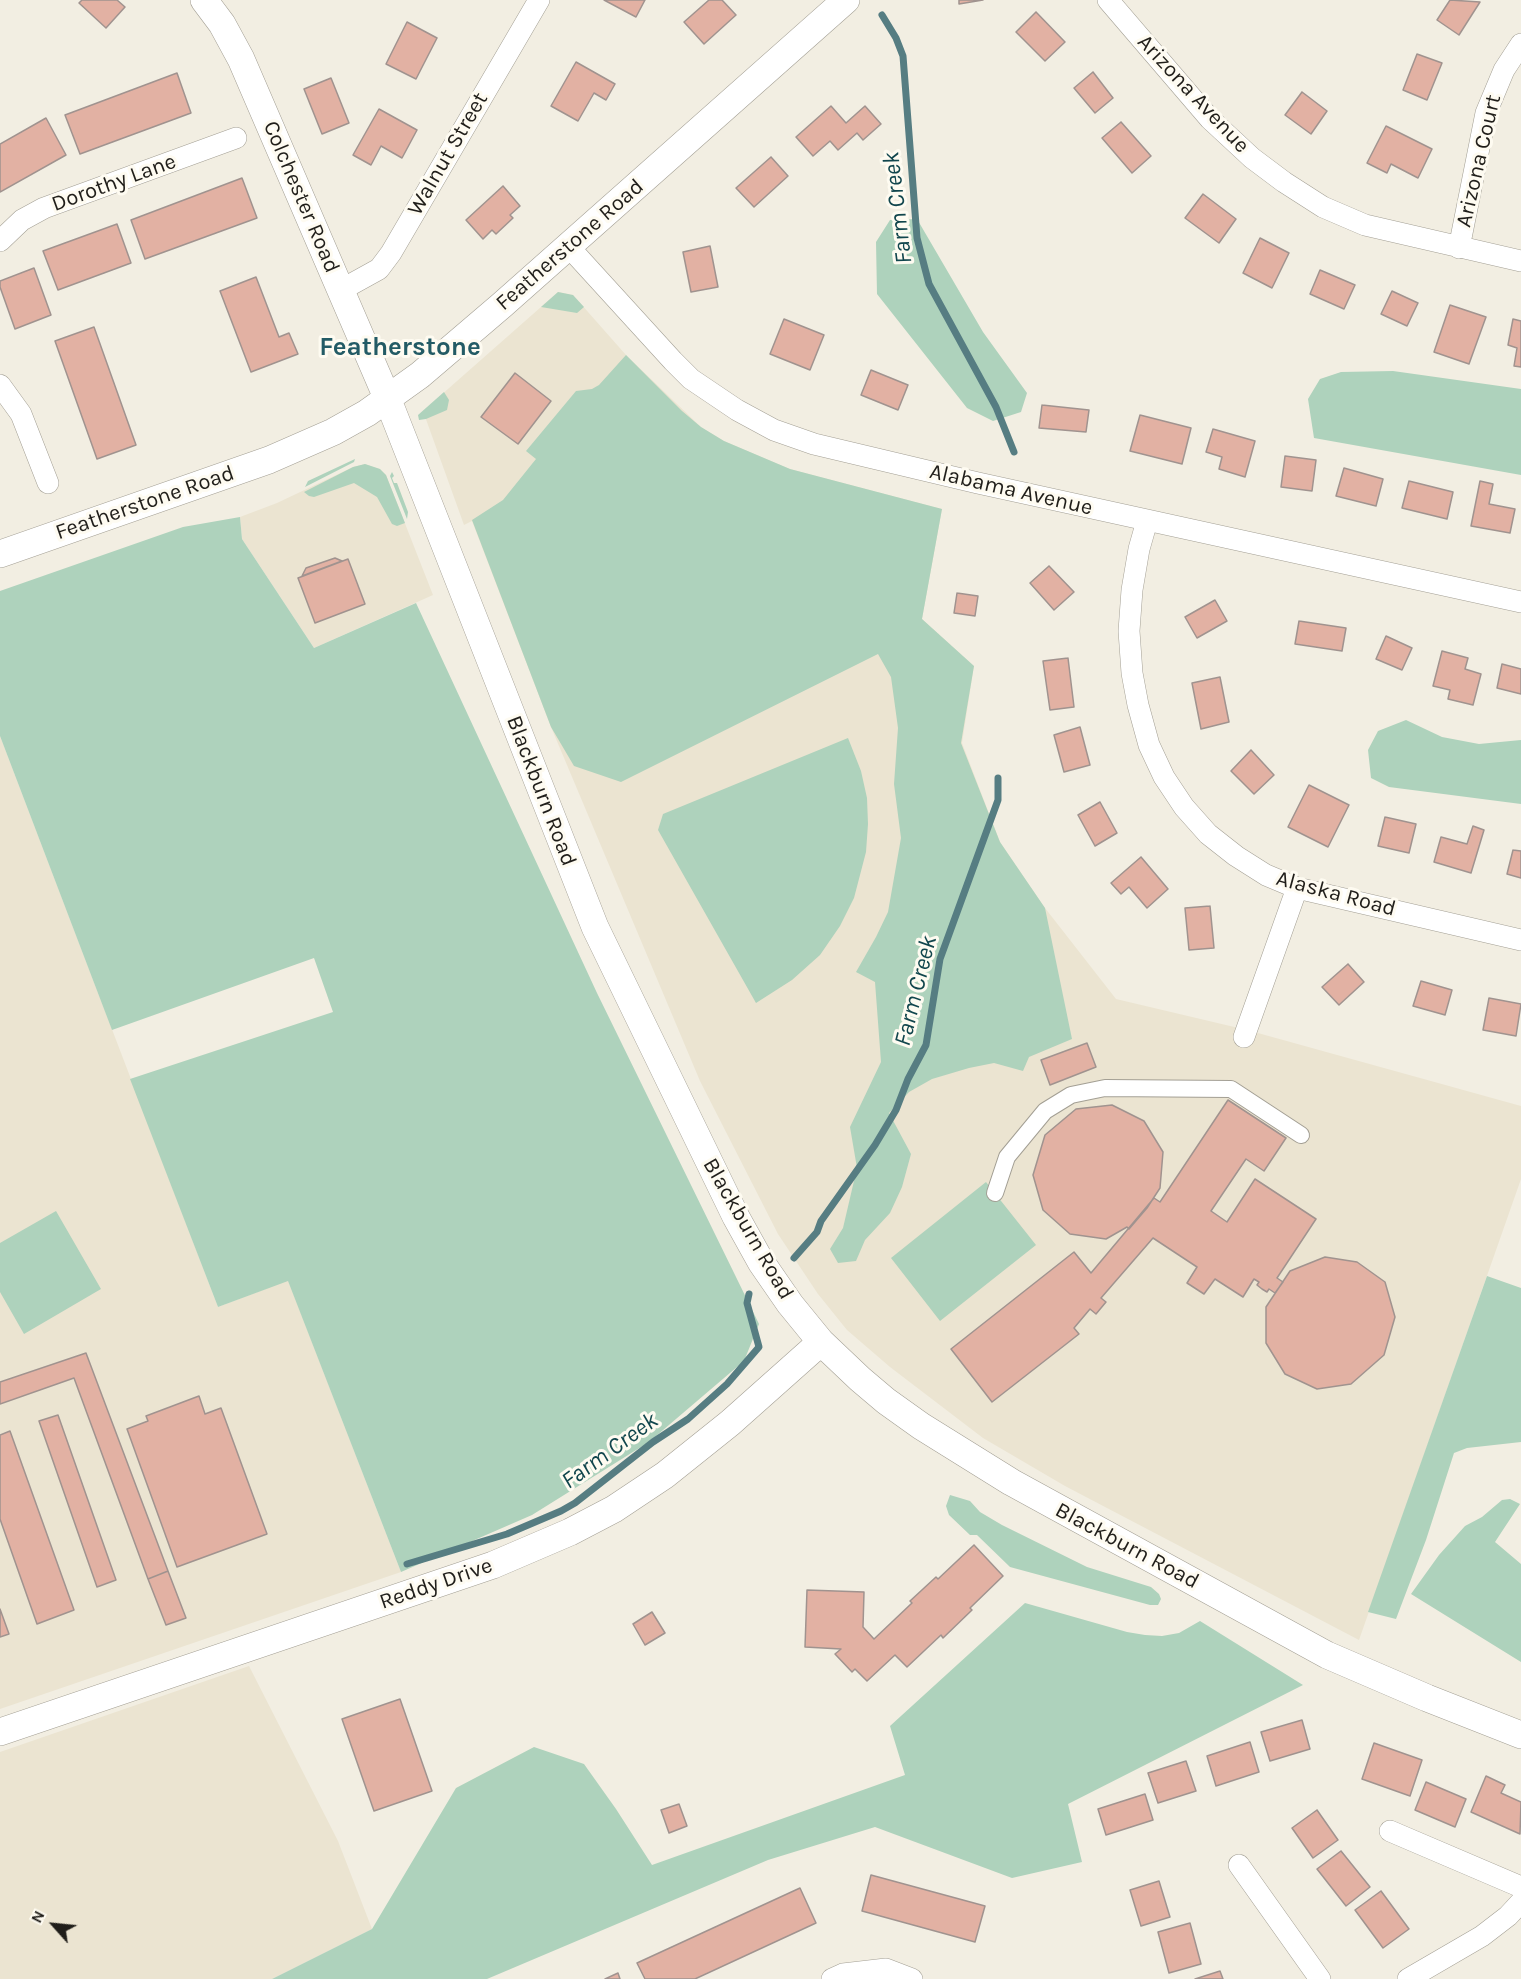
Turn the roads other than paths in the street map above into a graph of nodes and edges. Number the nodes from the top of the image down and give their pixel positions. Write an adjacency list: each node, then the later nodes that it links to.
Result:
1 (204, 0): 11 (street, Colchester Road)
2 (539, 0): 11 (street, Walnut Street)
3 (846, 0): 8 (street, Featherstone Road)
4 (1108, 0): 9 (street, Arizona Avenue)
5 (1521, 44): 9 (street, Arizona Court)
6 (236, 138): 7 (street, Dorothy Lane)
7 (0, 241)
8 (569, 247): 13 (street, Featherstone Road); 15 (street, Alabama Avenue)
9 (1459, 248): 10 (street, Arizona Avenue)
10 (1521, 261)
11 (341, 290): 13 (street, Colchester Road)
12 (0, 385): 14 (street)
13 (388, 399): 16 (street, Featherstone Road); 23 (street, Blackburn Road)
14 (48, 483)
15 (1147, 521): 17 (street, Alabama Avenue); 18 (street, Alaska Road)
16 (0, 554)
17 (1521, 602)
18 (1297, 888): 19 (street, Alaska Road); 20 (street)
19 (1521, 940)
20 (1244, 1037)
21 (1301, 1135): 22 (street)
22 (995, 1193)
23 (821, 1342): 24 (street, Reddy Drive); 25 (street, Blackburn Road)
24 (0, 1732)
25 (1521, 1735)
26 (1390, 1831): 28 (street)
27 (1239, 1865): 32 (street)
28 (1521, 1887)
29 (1521, 1902): 33 (street)
30 (832, 1979): 31 (street)
31 (912, 1979)
32 (1320, 1979)
33 (1408, 1979)

